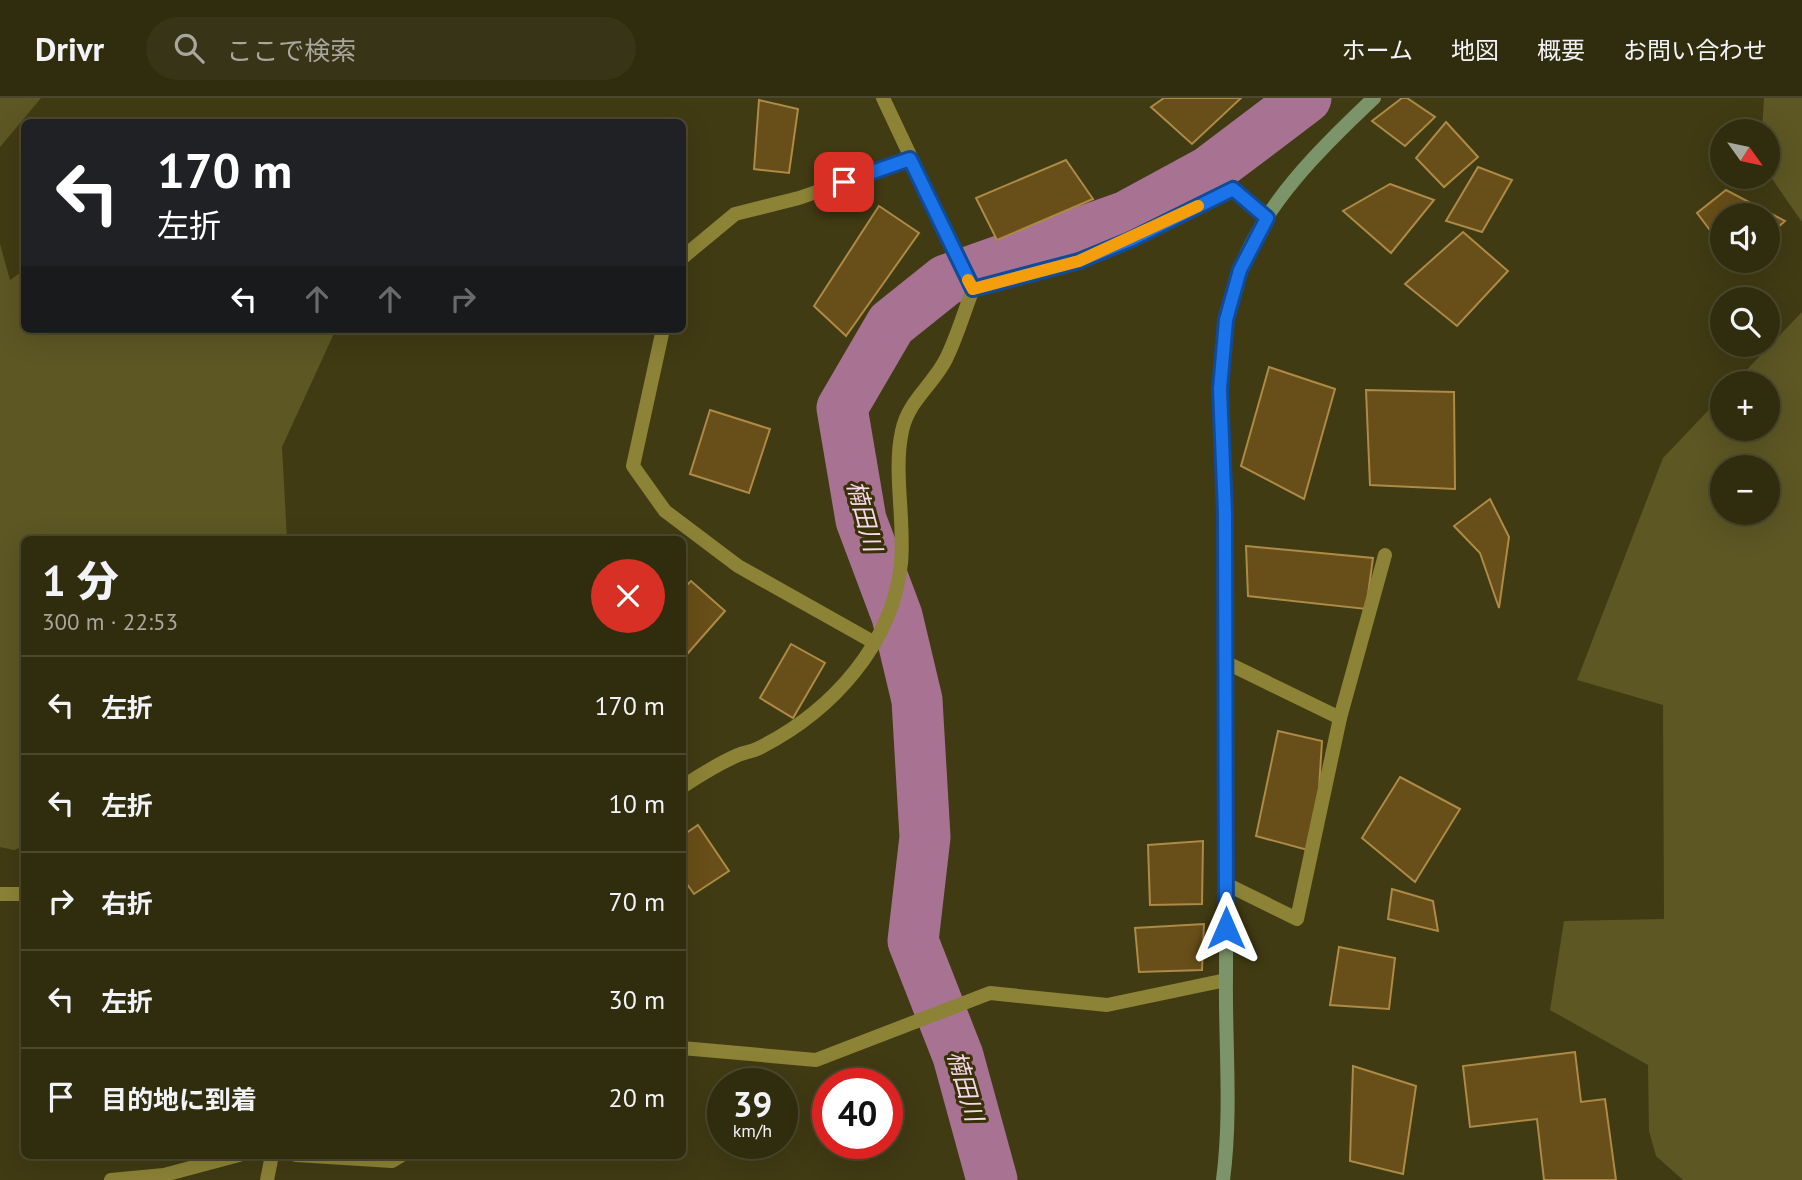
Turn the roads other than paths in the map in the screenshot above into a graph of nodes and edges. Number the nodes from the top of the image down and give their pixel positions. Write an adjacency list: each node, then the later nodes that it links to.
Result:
1 (883, 98): 3 (street)
2 (1374, 98): 4 (street)
3 (910, 159): 5 (street); 6 (street)
4 (1267, 218): 6 (street); 10 (street)
5 (686, 255)
6 (970, 284): 9 (street)
7 (662, 333): 9 (street)
8 (1385, 555): 11 (street)
9 (875, 643): 12 (street)
10 (1225, 662): 11 (street); 13 (street)
11 (1340, 718): 13 (street)
12 (686, 784)
13 (1226, 884): 16 (street)
14 (0, 894): 15 (street)
15 (21, 894)
16 (1226, 980): 17 (street); 24 (street)
17 (686, 1048)
18 (224, 1159): 22 (street)
19 (271, 1159): 23 (street)
20 (360, 1159): 21 (street)
21 (395, 1159)
22 (111, 1180)
23 (267, 1180)
24 (1223, 1180)

